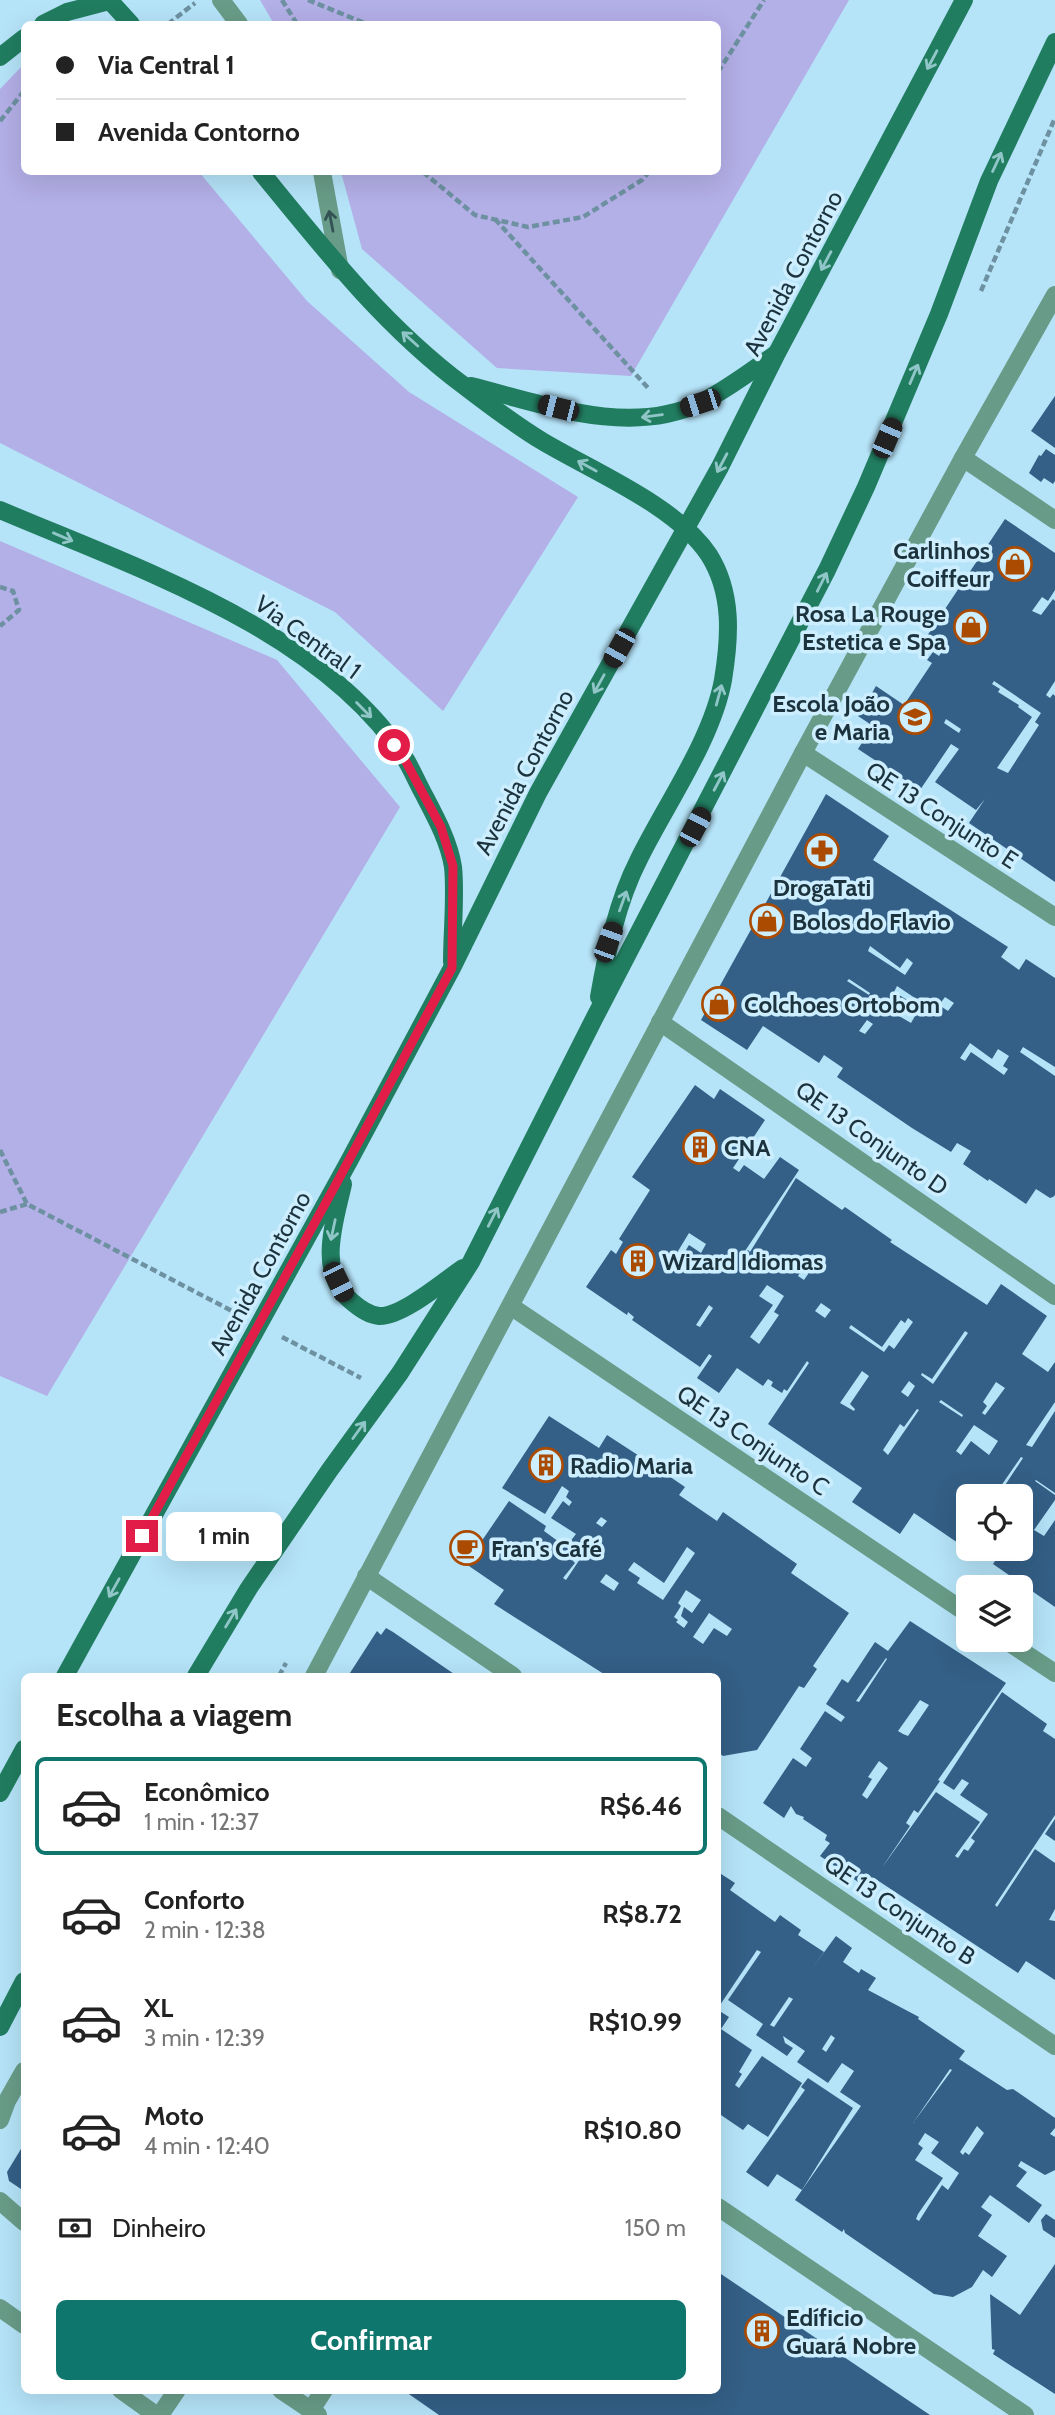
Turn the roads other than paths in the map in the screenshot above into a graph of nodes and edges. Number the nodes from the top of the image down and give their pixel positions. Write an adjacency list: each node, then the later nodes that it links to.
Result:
1 (109, 0): 4 (main road); 5 (main road)
2 (221, 0): 6 (street)
3 (964, 0): 14 (main road, Avenida Contorno, one-way to 14)
4 (49, 21)
5 (128, 21)
6 (237, 21)
7 (21, 40): 9 (main road)
8 (1055, 42): 23 (main road, one-way to 8)
9 (0, 57)
10 (263, 175): 12 (main road)
11 (323, 175): 12 (street, one-way to 11)
12 (340, 270): 15 (main road, one-way to 12)
13 (1055, 295): 16 (street)
14 (777, 353): 15 (main road, one-way to 15); 19 (main road, Avenida Contorno, one-way to 19)
15 (461, 384): 19 (main road, one-way to 15)
16 (963, 458): 18 (street); 20 (street)
17 (0, 510): 22 (main road, Via Central 1, one-way to 22)
18 (1055, 520)
19 (686, 528): 22 (main road, Avenida Contorno, one-way to 22); 23 (main road, one-way to 19)
20 (803, 754): 21 (street, QE 13 Conjunto E); 24 (street)
21 (1055, 917)
22 (452, 968): 25 (main road, Avenida Contorno)
23 (596, 1015): 26 (main road, one-way to 23)
24 (660, 1022): 27 (street, QE 13 Conjunto D); 28 (street)
25 (348, 1163): 26 (main road, one-way to 26); 32 (main road, Avenida Contorno, one-way to 32)
26 (471, 1262): 33 (main road, one-way to 26)
27 (1055, 1296)
28 (512, 1307): 29 (street); 30 (street, QE 13 Conjunto C)
29 (366, 1576): 34 (street); 35 (street)
30 (956, 1607)
31 (1023, 1652): 36 (street)
32 (67, 1673)
33 (198, 1673)
34 (316, 1673)
35 (509, 1673)
36 (1055, 1673)
37 (21, 1754): 38 (main road)
38 (0, 1793)
39 (721, 1818): 42 (street, QE 13 Conjunto B)
40 (21, 1987): 41 (main road)
41 (0, 2027)
42 (1055, 2046)
43 (21, 2076): 44 (street)
44 (0, 2120)
45 (0, 2201): 47 (street)
46 (721, 2209): 56 (street)
47 (21, 2219)
48 (0, 2308): 49 (street)
49 (21, 2323)
50 (127, 2394): 55 (street)
51 (174, 2394): 55 (street)
52 (288, 2394): 54 (street)
53 (322, 2394): 54 (street)
54 (314, 2413)
55 (158, 2415)
56 (1026, 2415)

